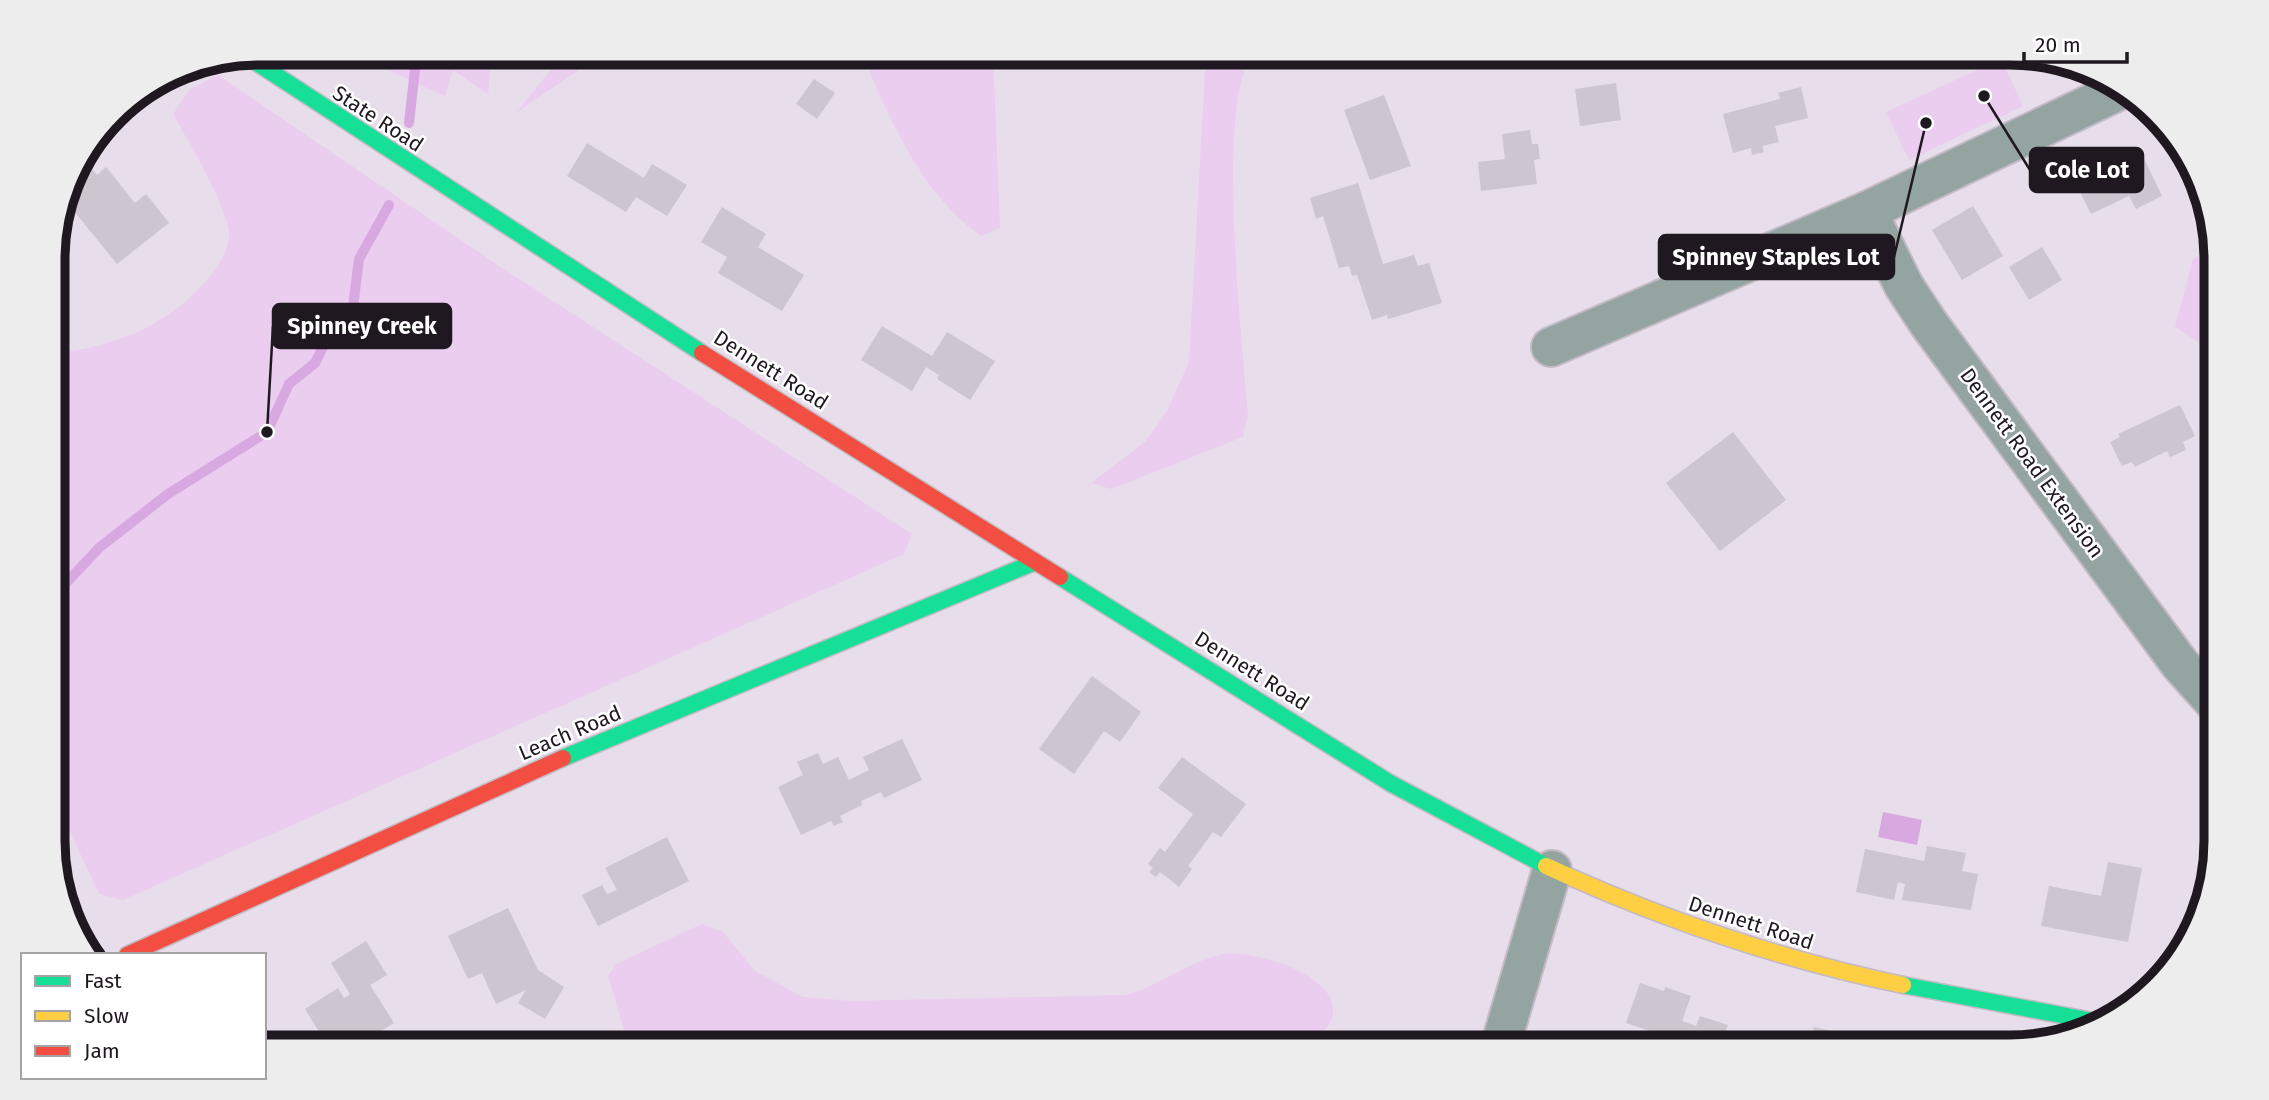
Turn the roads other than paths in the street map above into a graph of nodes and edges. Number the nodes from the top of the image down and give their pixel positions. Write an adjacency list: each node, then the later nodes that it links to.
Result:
1 (260, 65): 3 (street, State Road)
2 (2111, 93): 4 (street)
3 (454, 194): 6 (street, Dennett Road)
4 (1867, 211): 5 (street); 7 (street, Dennett Road Extension)
5 (1551, 347)
6 (1035, 562): 8 (street, Dennett Road); 9 (street, Leach Road)
7 (2204, 691)
8 (1552, 870): 10 (street, Dennett Road); 11 (street)
9 (131, 953)
10 (2086, 1019)
11 (1504, 1035)

